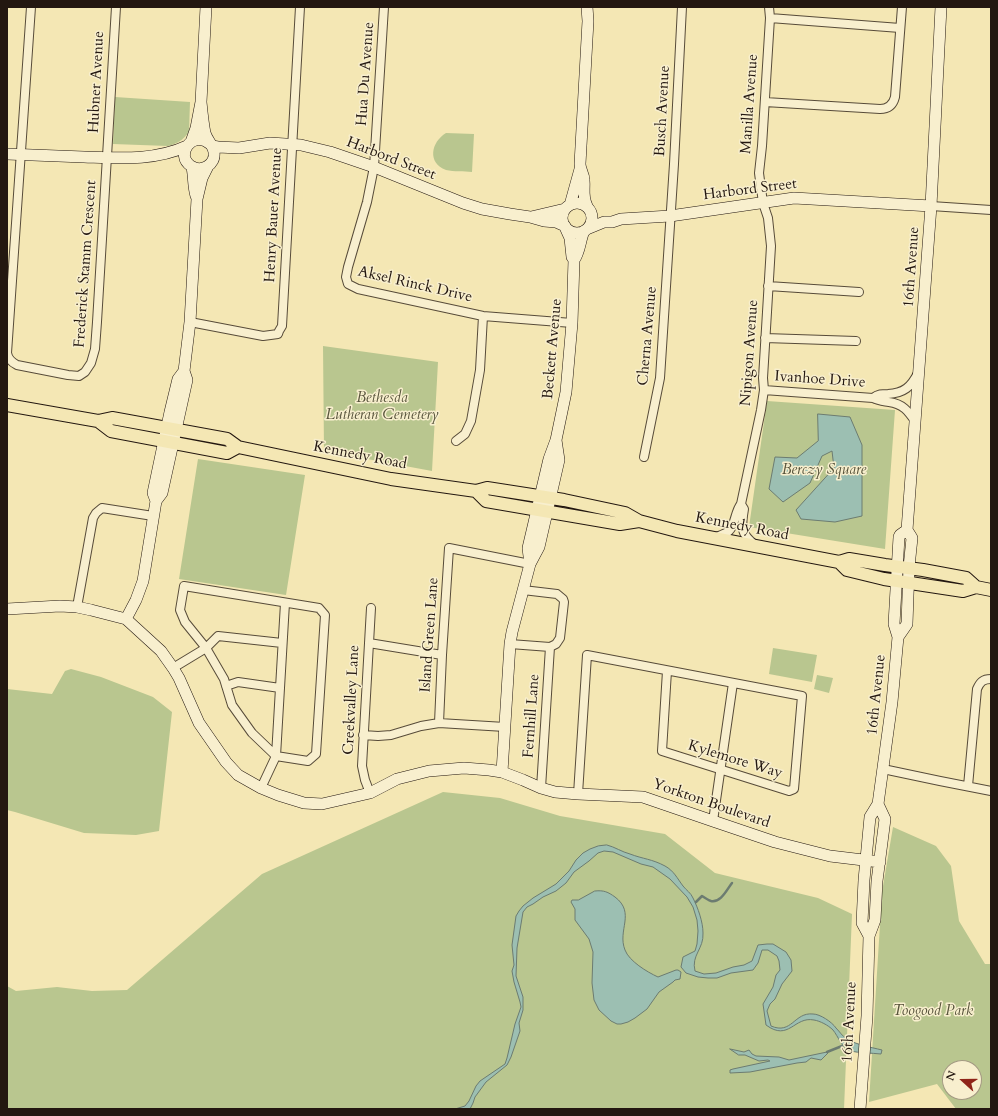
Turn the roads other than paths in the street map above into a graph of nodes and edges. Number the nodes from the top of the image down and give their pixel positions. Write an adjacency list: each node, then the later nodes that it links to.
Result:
1 (31, 7): 20 (street)
2 (116, 7): 22 (street, Hubner Avenue)
3 (206, 7): 13 (street)
4 (300, 7): 16 (street, Henry Bauer Avenue)
5 (384, 7): 25 (street, Hua Du Avenue)
6 (587, 7): 26 (street)
7 (682, 7): 33 (street, Busch Avenue)
8 (769, 7): 11 (street, Manilla Avenue)
9 (902, 7): 12 (street)
10 (941, 7): 29 (street, 16th Avenue)
11 (770, 18): 12 (street); 14 (street, Manilla Avenue)
12 (900, 28): 14 (street)
13 (201, 102): 15 (street); 17 (street)
14 (765, 102): 28 (street, Manilla Avenue)
15 (189, 144): 17 (street); 21 (street); 23 (street)
16 (292, 144): 18 (street, Harbord Street); 25 (street, Harbord Street); 42 (street, Henry Bauer Avenue)
17 (211, 145): 18 (street, Harbord Street); 24 (street)
18 (239, 148): 24 (street, Harbord Street)
19 (7, 154): 20 (street)
20 (20, 155): 22 (street); 22 (street, Frederick Stamm Crescent)
21 (153, 156): 22 (street); 23 (street)
22 (107, 158)
23 (189, 164): 24 (street); 27 (street)
24 (209, 166): 27 (street)
25 (374, 167): 34 (street, Harbord Street); 41 (street, Aksel Rinck Drive)
26 (580, 170): 30 (street); 31 (street)
27 (197, 199): 42 (street)
28 (763, 203): 29 (street, Harbord Street); 33 (street, Harbord Street); 39 (street, Nipigon Avenue)
29 (931, 206): 32 (street); 46 (street, 16th Avenue)
30 (568, 207): 31 (street); 34 (street, Harbord Street); 36 (street)
31 (587, 207): 35 (street, Harbord Street); 37 (street)
32 (991, 210)
33 (670, 216): 35 (street, Harbord Street); 56 (street, Cherna Avenue)
34 (530, 217): 36 (street, Harbord Street)
35 (621, 219): 37 (street, Harbord Street)
36 (565, 226): 37 (street); 38 (street, Beckett Avenue)
37 (585, 230): 38 (street, Beckett Avenue)
38 (574, 260): 43 (street, Beckett Avenue)
39 (768, 286): 40 (street); 44 (street, Nipigon Avenue)
40 (859, 292)
41 (483, 316): 43 (street, Aksel Rinck Drive); 53 (street)
42 (190, 322): 52 (street)
43 (572, 322): 58 (street, Beckett Avenue)
44 (765, 338): 45 (street); 47 (street, Nipigon Avenue)
45 (856, 342)
46 (919, 370): 48 (street, Ivanhoe Drive); 51 (street, 16th Avenue)
47 (764, 390): 48 (street, Ivanhoe Drive); 59 (street, Nipigon Avenue)
48 (873, 398): 51 (street, Ivanhoe Drive)
49 (7, 405): 50 (main road, Kennedy Road)
50 (98, 421): 52 (main road, Kennedy Road); 54 (main road, Kennedy Road)
51 (915, 421): 67 (street, 16th Avenue)
52 (171, 429): 54 (street); 55 (main road, Kennedy Road)
53 (456, 441)
54 (168, 442): 55 (main road, Kennedy Road); 61 (street)
55 (238, 447): 57 (main road, Kennedy Road)
56 (644, 457)
57 (476, 491): 58 (main road, Kennedy Road); 60 (main road, Kennedy Road)
58 (545, 497): 60 (street, Beckett Avenue); 62 (main road, Kennedy Road)
59 (741, 504): 63 (street, Nipigon Avenue); 64 (street, Nipigon Avenue)
60 (542, 511): 62 (main road, Kennedy Road); 66 (street, Beckett Avenue)
61 (153, 516): 74 (street); 77 (street)
62 (639, 521): 63 (main road, Kennedy Road)
63 (714, 538): 64 (main road, Kennedy Road)
64 (755, 546): 65 (main road, Kennedy Road)
65 (839, 562): 67 (main road, Kennedy Road); 68 (main road, Kennedy Road)
66 (530, 564): 71 (street, Beckett Avenue); 84 (street, Island Green Lane)
67 (903, 567): 68 (street, 16th Avenue); 69 (street, 16th Avenue); 70 (main road, Kennedy Road)
68 (897, 581): 69 (main road, Kennedy Road); 78 (street, 16th Avenue)
69 (909, 583): 70 (main road, Kennedy Road); 78 (street, 16th Avenue)
70 (976, 587): 72 (main road, Kennedy Road)
71 (523, 590): 81 (street, Beckett Avenue); 82 (street)
72 (991, 590)
73 (285, 603): 79 (street); 83 (street); 94 (street)
74 (77, 607): 76 (street, Yorkton Boulevard); 77 (street, Yorkton Boulevard)
75 (371, 608): 80 (street, Creekvalley Lane)
76 (7, 609)
77 (126, 619): 85 (street, Yorkton Boulevard)
78 (898, 637): 95 (street, 16th Avenue)
79 (282, 643): 83 (street); 90 (street)
80 (370, 643): 84 (street); 93 (street, Creekvalley Lane)
81 (510, 644): 82 (street); 92 (street, Beckett Avenue)
82 (550, 647): 100 (street, Fernhill Lane)
83 (206, 648): 85 (street); 89 (street)
84 (442, 655): 91 (street, Island Green Lane)
85 (173, 668): 99 (street, Yorkton Boulevard)
86 (667, 671): 88 (street, Kylemore Way); 96 (street, Kylemore Way); 103 (street, Kylemore Way)
87 (991, 679): 98 (street)
88 (733, 683): 96 (street); 96 (street, Kylemore Way)
89 (226, 686): 90 (street); 94 (street)
90 (280, 688): 94 (street)
91 (439, 723): 92 (street); 93 (street)
92 (505, 728): 97 (street, Beckett Avenue)
93 (363, 735): 102 (street, Creekvalley Lane)
94 (276, 756): 99 (street)
95 (884, 769): 98 (street); 104 (street, 16th Avenue)
96 (720, 770): 105 (street)
97 (502, 772): 100 (street, Yorkton Boulevard); 102 (street, Yorkton Boulevard)
98 (968, 786): 101 (street)
99 (262, 788): 102 (street, Yorkton Boulevard)
100 (541, 788): 103 (street, Yorkton Boulevard)
101 (991, 791)
102 (370, 792)
103 (578, 794): 105 (street, Yorkton Boulevard)
104 (878, 804): 106 (street, 16th Avenue); 107 (street, 16th Avenue)
105 (713, 822): 106 (street, Yorkton Boulevard)
106 (866, 860): 107 (street, Yorkton Boulevard); 108 (street, 16th Avenue)
107 (880, 862): 108 (street, 16th Avenue)
108 (869, 936): 109 (street, 16th Avenue)
109 (860, 1109)

